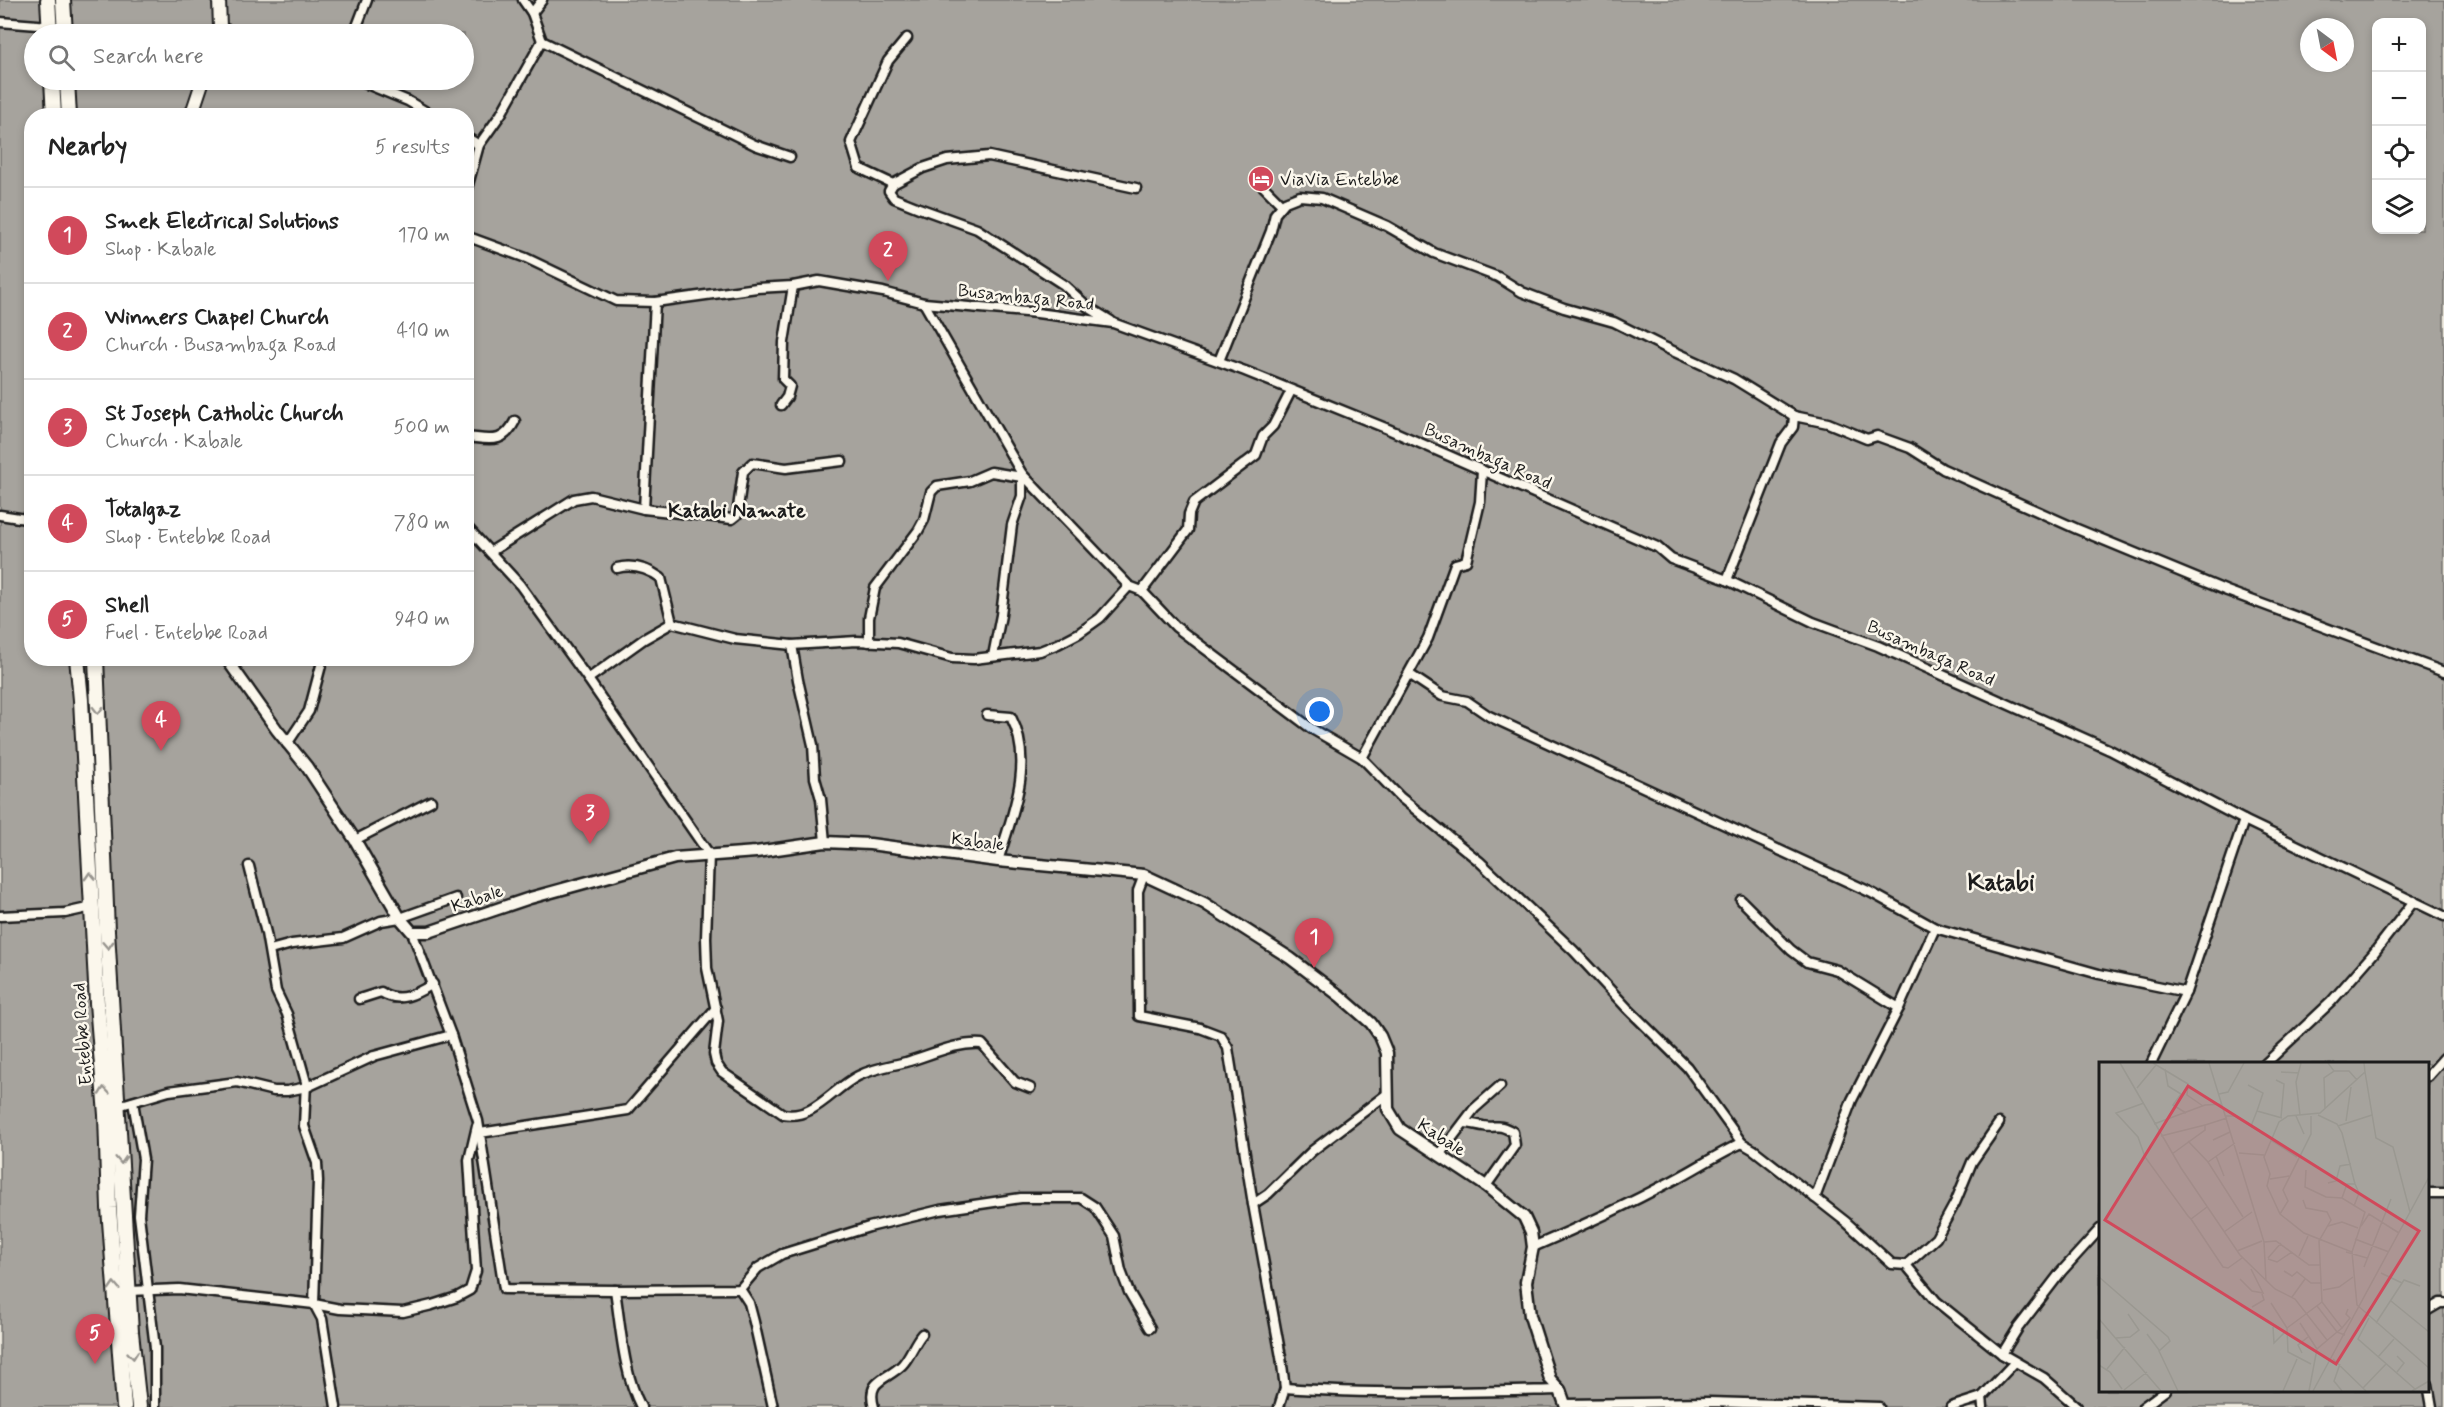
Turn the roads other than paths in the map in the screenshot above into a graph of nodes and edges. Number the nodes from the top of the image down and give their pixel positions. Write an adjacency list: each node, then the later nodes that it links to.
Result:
1 (48, 0): 9 (highway)
2 (63, 0): 10 (highway)
3 (219, 0): 11 (main road)
4 (367, 0): 12 (street)
5 (523, 0): 7 (street)
6 (542, 0): 7 (street)
7 (532, 14): 15 (street)
8 (0, 22): 13 (street)
9 (50, 24)
10 (64, 24)
11 (219, 24)
12 (358, 24)
13 (24, 26)
14 (907, 38): 28 (street)
15 (542, 41): 25 (street); 26 (street)
16 (53, 90): 20 (highway)
17 (68, 90): 21 (highway)
18 (200, 90): 22 (main road)
19 (381, 90): 23 (street)
20 (54, 108)
21 (69, 108)
22 (194, 108)
23 (420, 108)
24 (474, 142): 25 (street)
25 (478, 145): 27 (street)
26 (790, 157)
27 (474, 161)
28 (893, 184): 30 (street); 36 (street)
29 (1262, 185): 31 (street)
30 (1136, 188)
31 (1282, 205): 37 (street); 40 (street)
32 (474, 239): 34 (street, Busambaga Road)
33 (792, 286): 34 (street, Busambaga Road); 35 (street, Busambaga Road); 39 (street)
34 (655, 302): 46 (street)
35 (924, 303): 36 (street, Busambaga Road); 45 (street)
36 (1113, 323): 37 (street, Busambaga Road)
37 (1219, 361): 38 (street, Busambaga Road)
38 (1291, 391): 44 (street, Busambaga Road); 54 (street)
39 (781, 405)
40 (1794, 416): 52 (street); 63 (street)
41 (514, 421): 42 (street)
42 (474, 438)
43 (842, 461): 46 (street)
44 (1482, 471): 52 (street, Busambaga Road); 64 (street)
45 (1022, 476): 53 (street); 56 (street); 58 (street)
46 (644, 509): 50 (street)
47 (0, 515): 48 (street)
48 (24, 519)
49 (474, 536): 50 (street)
50 (490, 552): 65 (street)
51 (617, 568): 55 (street)
52 (1727, 580): 70 (street, Busambaga Road)
53 (1130, 586): 54 (street); 58 (street)
54 (1142, 591): 68 (street)
55 (672, 623): 57 (street); 65 (street)
56 (869, 642): 57 (street); 58 (street)
57 (792, 645): 72 (street)
58 (993, 656)
59 (78, 666): 80 (highway, Entebbe Road, one-way to 59)
60 (96, 666): 102 (highway, Entebbe Road, one-way to 102)
61 (232, 666): 67 (street)
62 (321, 666): 67 (street)
63 (2444, 672)
64 (1409, 674): 68 (street); 84 (street)
65 (588, 678): 73 (street)
66 (987, 715): 74 (street)
67 (287, 744): 71 (street)
68 (1362, 758): 107 (street)
69 (431, 801): 71 (street)
70 (2244, 820): 79 (street, Busambaga Road); 88 (street)
71 (355, 840): 83 (street)
72 (825, 842): 73 (street, Kabale); 74 (street, Kabale)
73 (709, 854): 85 (street, Kabale); 90 (street)
74 (998, 861): 76 (street, Kabale)
75 (249, 866): 86 (street)
76 (1144, 875): 100 (street, Kabale); 113 (street)
77 (456, 898): 83 (street)
78 (1741, 900): 91 (street)
79 (2414, 901): 82 (street, Busambaga Road); 95 (street)
80 (92, 907): 81 (street); 135 (highway, Entebbe Road, one-way to 80)
81 (0, 916)
82 (2444, 916)
83 (400, 918): 85 (street); 86 (street)
84 (1935, 928): 88 (street); 91 (street)
85 (412, 932): 87 (street)
86 (270, 950): 98 (street)
87 (433, 984): 89 (street); 92 (street)
88 (2186, 992): 94 (street)
89 (359, 999)
90 (716, 1008): 99 (street); 106 (street)
91 (1899, 1008): 112 (street)
92 (451, 1035): 98 (street); 103 (street)
93 (2444, 1058): 96 (street)
94 (2152, 1062)
95 (2267, 1062)
96 (2429, 1074)
97 (1500, 1086): 104 (street)
98 (307, 1087): 101 (street); 122 (street)
99 (1030, 1088)
100 (1387, 1094): 108 (street, Kabale); 113 (street)
101 (133, 1102): 102 (street); 118 (street)
102 (118, 1106): 120 (highway, Entebbe Road, one-way to 120)
103 (478, 1121): 106 (street); 122 (street)
104 (1464, 1123): 108 (street); 109 (street)
105 (1999, 1123): 116 (street)
106 (480, 1133): 119 (street)
107 (1742, 1143): 112 (street); 115 (street)
108 (1439, 1155): 109 (street, Kabale)
109 (1486, 1186): 115 (street, Kabale)
110 (2429, 1192): 111 (street)
111 (2444, 1193)
112 (1815, 1198): 116 (street)
113 (1253, 1204): 128 (street)
114 (2099, 1230): 126 (street)
115 (1533, 1247): 129 (street, Kabale)
116 (1906, 1265): 126 (street)
117 (740, 1289): 119 (street); 124 (street); 140 (street)
118 (149, 1290): 120 (street); 122 (street); 137 (street)
119 (615, 1290): 139 (street)
120 (129, 1291): 136 (highway, Entebbe Road, one-way to 136)
121 (2444, 1303): 123 (street)
122 (314, 1304): 138 (street)
123 (2429, 1309)
124 (1149, 1328)
125 (922, 1334): 141 (street)
126 (2002, 1354): 127 (street)
127 (2015, 1362): 132 (street); 146 (street)
128 (1285, 1388): 129 (street); 142 (street)
129 (1560, 1390): 134 (street, Kabale)
130 (2163, 1392): 147 (street)
131 (2429, 1392): 148 (street)
132 (1982, 1397): 144 (street); 145 (street)
133 (1778, 1405): 134 (street); 143 (street)
134 (1566, 1406)
135 (124, 1407)
136 (139, 1407)
137 (155, 1407)
138 (336, 1407)
139 (641, 1407)
140 (773, 1407)
141 (874, 1407)
142 (1279, 1407)
143 (1879, 1407)
144 (1951, 1407)
145 (1983, 1407)
146 (2077, 1407)
147 (2143, 1407)
148 (2432, 1407)

